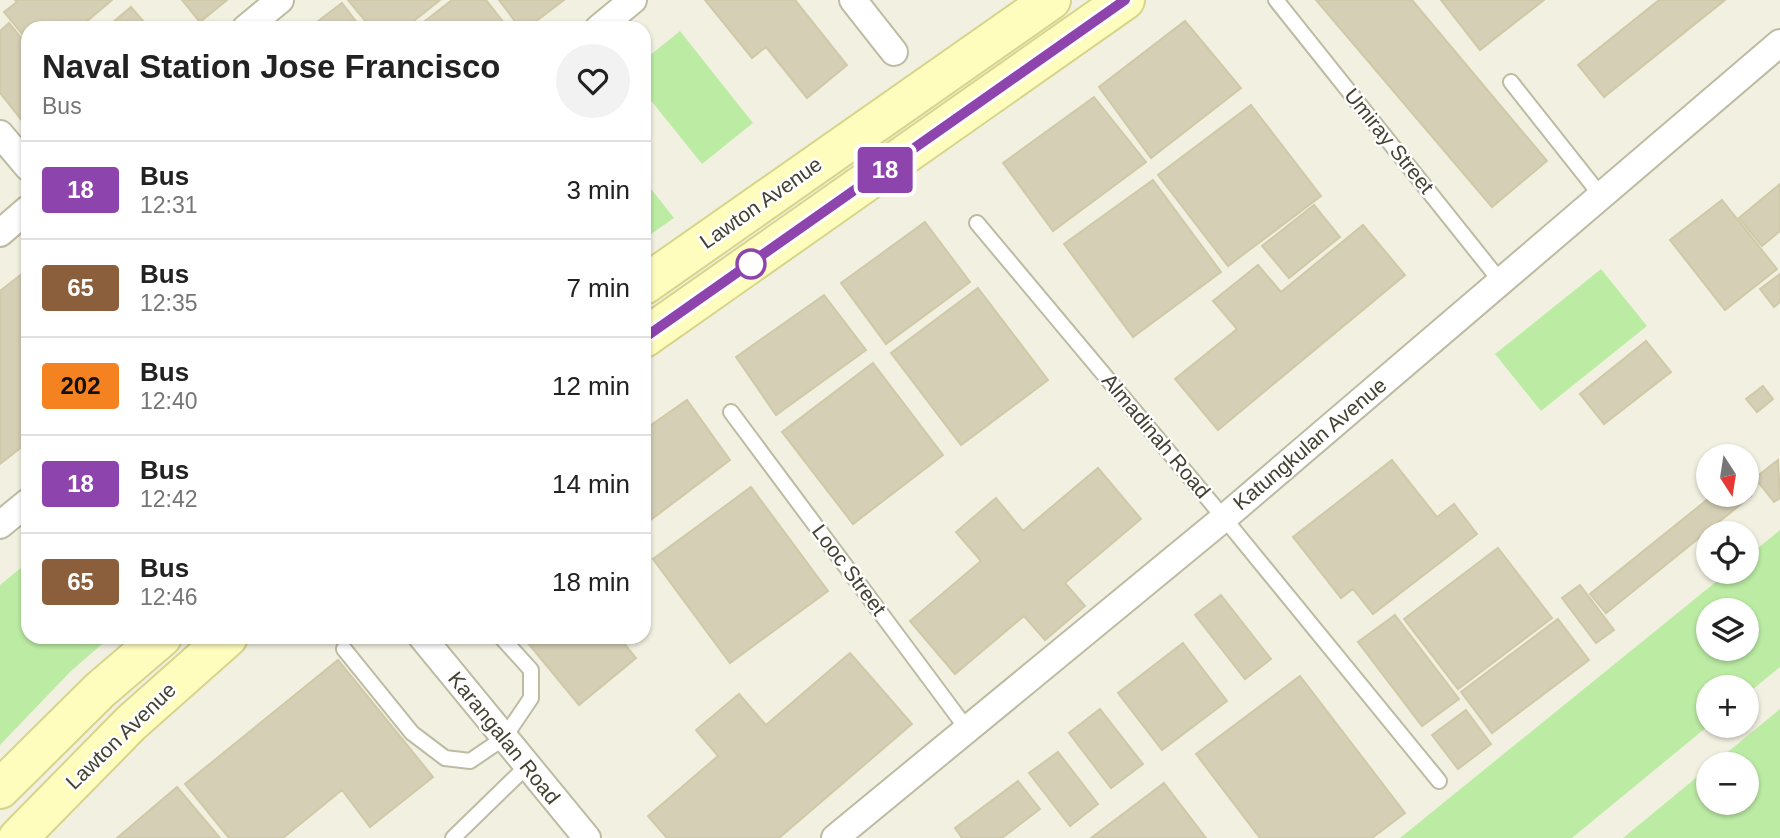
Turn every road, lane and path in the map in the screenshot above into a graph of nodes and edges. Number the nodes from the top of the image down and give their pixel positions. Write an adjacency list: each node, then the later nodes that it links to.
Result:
1 (280, 0): 7 (street)
2 (633, 0): 8 (street)
3 (853, 0): 10 (street)
4 (1051, 0): 18 (main road, Lawton Avenue)
5 (1125, 0): 20 (main road)
6 (1276, 0): 19 (lane, Umiray Street)
7 (254, 21)
8 (608, 21)
9 (1780, 43): 14 (street, Katungkulan Avenue)
10 (894, 52)
11 (1511, 82): 14 (lane)
12 (0, 134): 13 (street)
13 (21, 159)
14 (1602, 197): 19 (street, Katungkulan Avenue)
15 (21, 215): 17 (street)
16 (977, 223): 23 (lane, Almadinah Road)
17 (0, 233)
18 (651, 280)
19 (1501, 282): 23 (street, Katungkulan Avenue)
20 (651, 333)
21 (731, 412): 30 (lane, Looc Street)
22 (21, 508): 24 (street)
23 (1224, 517): 30 (street, Katungkulan Avenue); 33 (lane, Almadinah Road)
24 (0, 525)
25 (154, 644): 34 (main road)
26 (220, 644): 35 (main road, Lawton Avenue)
27 (428, 644): 31 (street, Karangalan Road)
28 (507, 644): 31 (lane)
29 (344, 649): 31 (lane)
30 (967, 729): 38 (street, Katungkulan Avenue)
31 (504, 738): 32 (street, Karangalan Road)
32 (527, 766): 36 (lane); 37 (street, Karangalan Road)
33 (1439, 781)
34 (0, 789)
35 (18, 838)
36 (453, 838)
37 (587, 838)
38 (835, 838)

